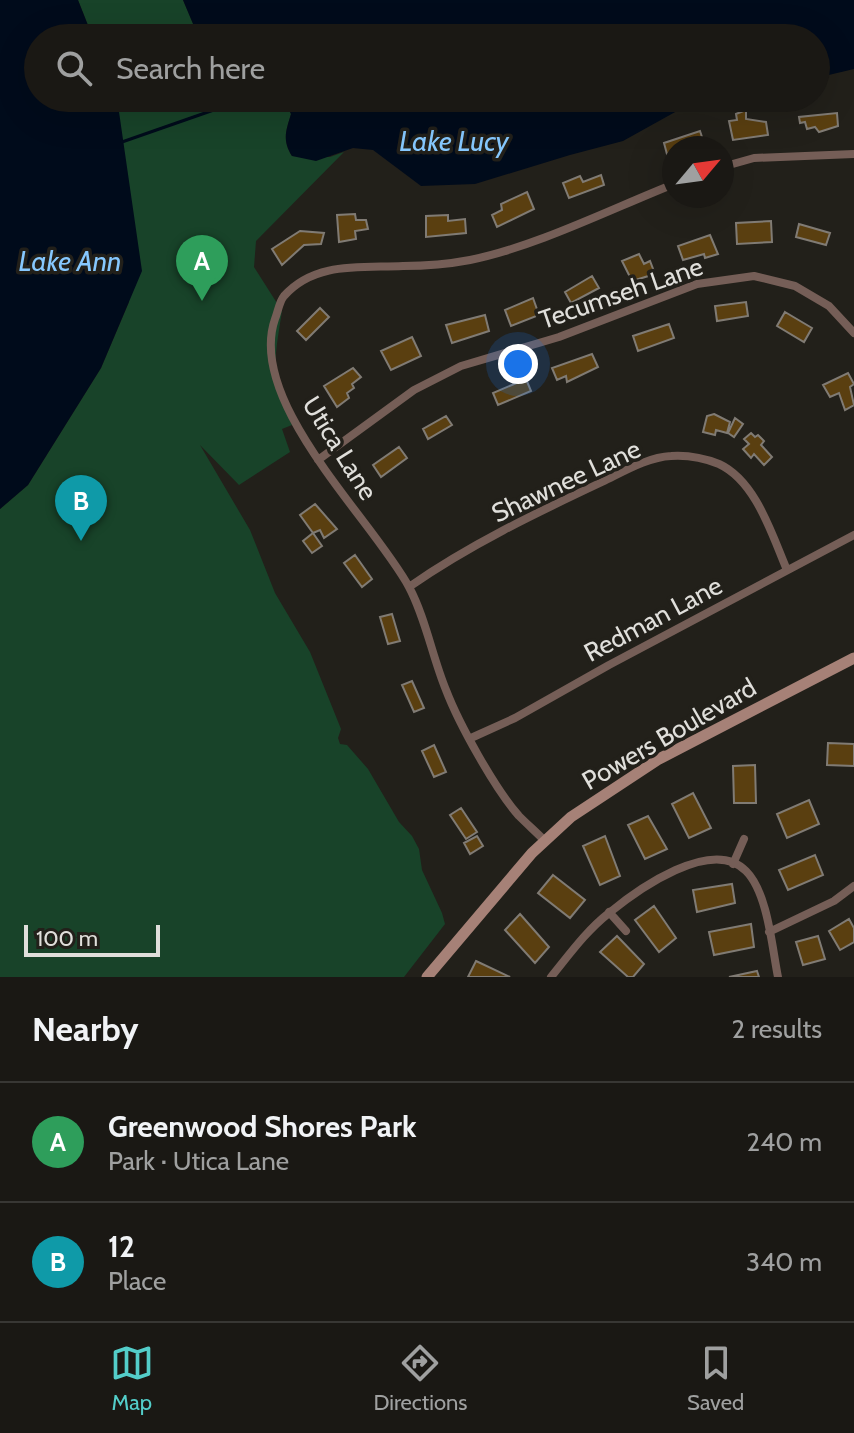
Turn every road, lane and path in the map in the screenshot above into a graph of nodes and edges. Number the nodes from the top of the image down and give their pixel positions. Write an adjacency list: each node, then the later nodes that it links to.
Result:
1 (854, 154): 2 (street)
2 (734, 164)
3 (662, 189): 5 (street, Utica Lane)
4 (854, 333): 5 (street, Tecumseh Lane)
5 (318, 460): 8 (street, Utica Lane)
6 (854, 535): 7 (street, Redman Lane)
7 (787, 570): 8 (street, Shawnee Lane); 10 (street, Redman Lane)
8 (409, 587): 10 (street, Utica Lane)
9 (854, 658): 12 (main road, Powers Boulevard)
10 (471, 738): 12 (street, Utica Lane)
11 (744, 839): 13 (street)
12 (545, 841): 19 (main road, Powers Boulevard)
13 (733, 864): 15 (street); 17 (street)
14 (854, 886): 17 (street)
15 (609, 912): 16 (street); 18 (street)
16 (626, 931)
17 (769, 932): 21 (street)
18 (553, 974): 20 (street)
19 (427, 977)
20 (565, 977)
21 (778, 977)

